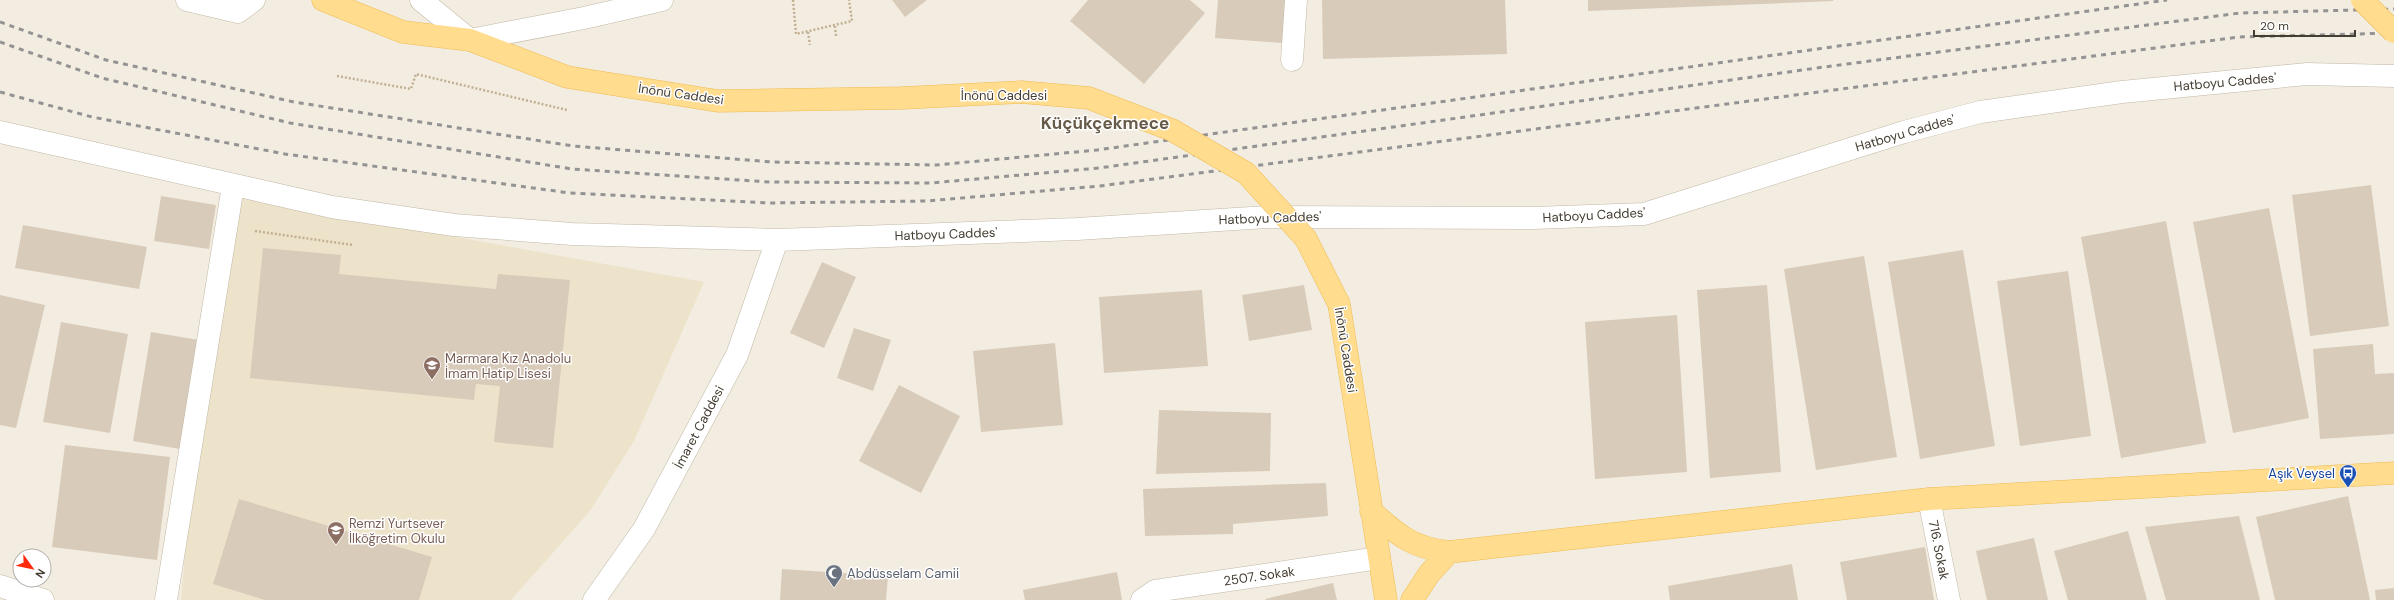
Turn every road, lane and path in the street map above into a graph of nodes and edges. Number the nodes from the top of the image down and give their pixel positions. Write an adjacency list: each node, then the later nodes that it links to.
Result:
1 (187, 0): 2 (street)
2 (254, 0)
3 (323, 0): 14 (main road, İnönü Caddesi)
4 (421, 0): 14 (street)
5 (662, 0): 14 (street)
6 (793, 0): 11 (path)
7 (849, 0): 10 (path)
8 (1296, 0): 16 (street)
9 (2362, 0): 12 (main road, bridge)
10 (835, 26): 11 (path); 13 (path)
11 (808, 32): 15 (path)
12 (2394, 32)
13 (836, 36)
14 (470, 40): 27 (main road, İnönü Caddesi, bridge)
15 (810, 45)
16 (1292, 60)
17 (337, 76): 19 (path)
18 (2394, 76): 23 (street, Hatboyu Caddes')
19 (567, 110)
20 (0, 132): 21 (street, Hatboyu Caddes')
21 (233, 186): 22 (street); 23 (street, Hatboyu Caddes')
22 (226, 226): 24 (path); 32 (street)
23 (777, 240): 33 (street, İmaret Caddesi)
24 (353, 245)
25 (2394, 473): 26 (main road)
26 (1929, 499): 28 (main road); 37 (street, 716. Sokak)
27 (1371, 511): 28 (main road); 29 (main road, İnönü Caddesi)
28 (1449, 552): 36 (main road)
29 (1379, 558): 34 (street, 2507. Sokak); 35 (main road, İnönü Caddesi)
30 (0, 586): 31 (street)
31 (43, 600)
32 (166, 600)
33 (594, 600)
34 (1142, 600)
35 (1386, 600)
36 (1412, 600)
37 (1949, 600)

